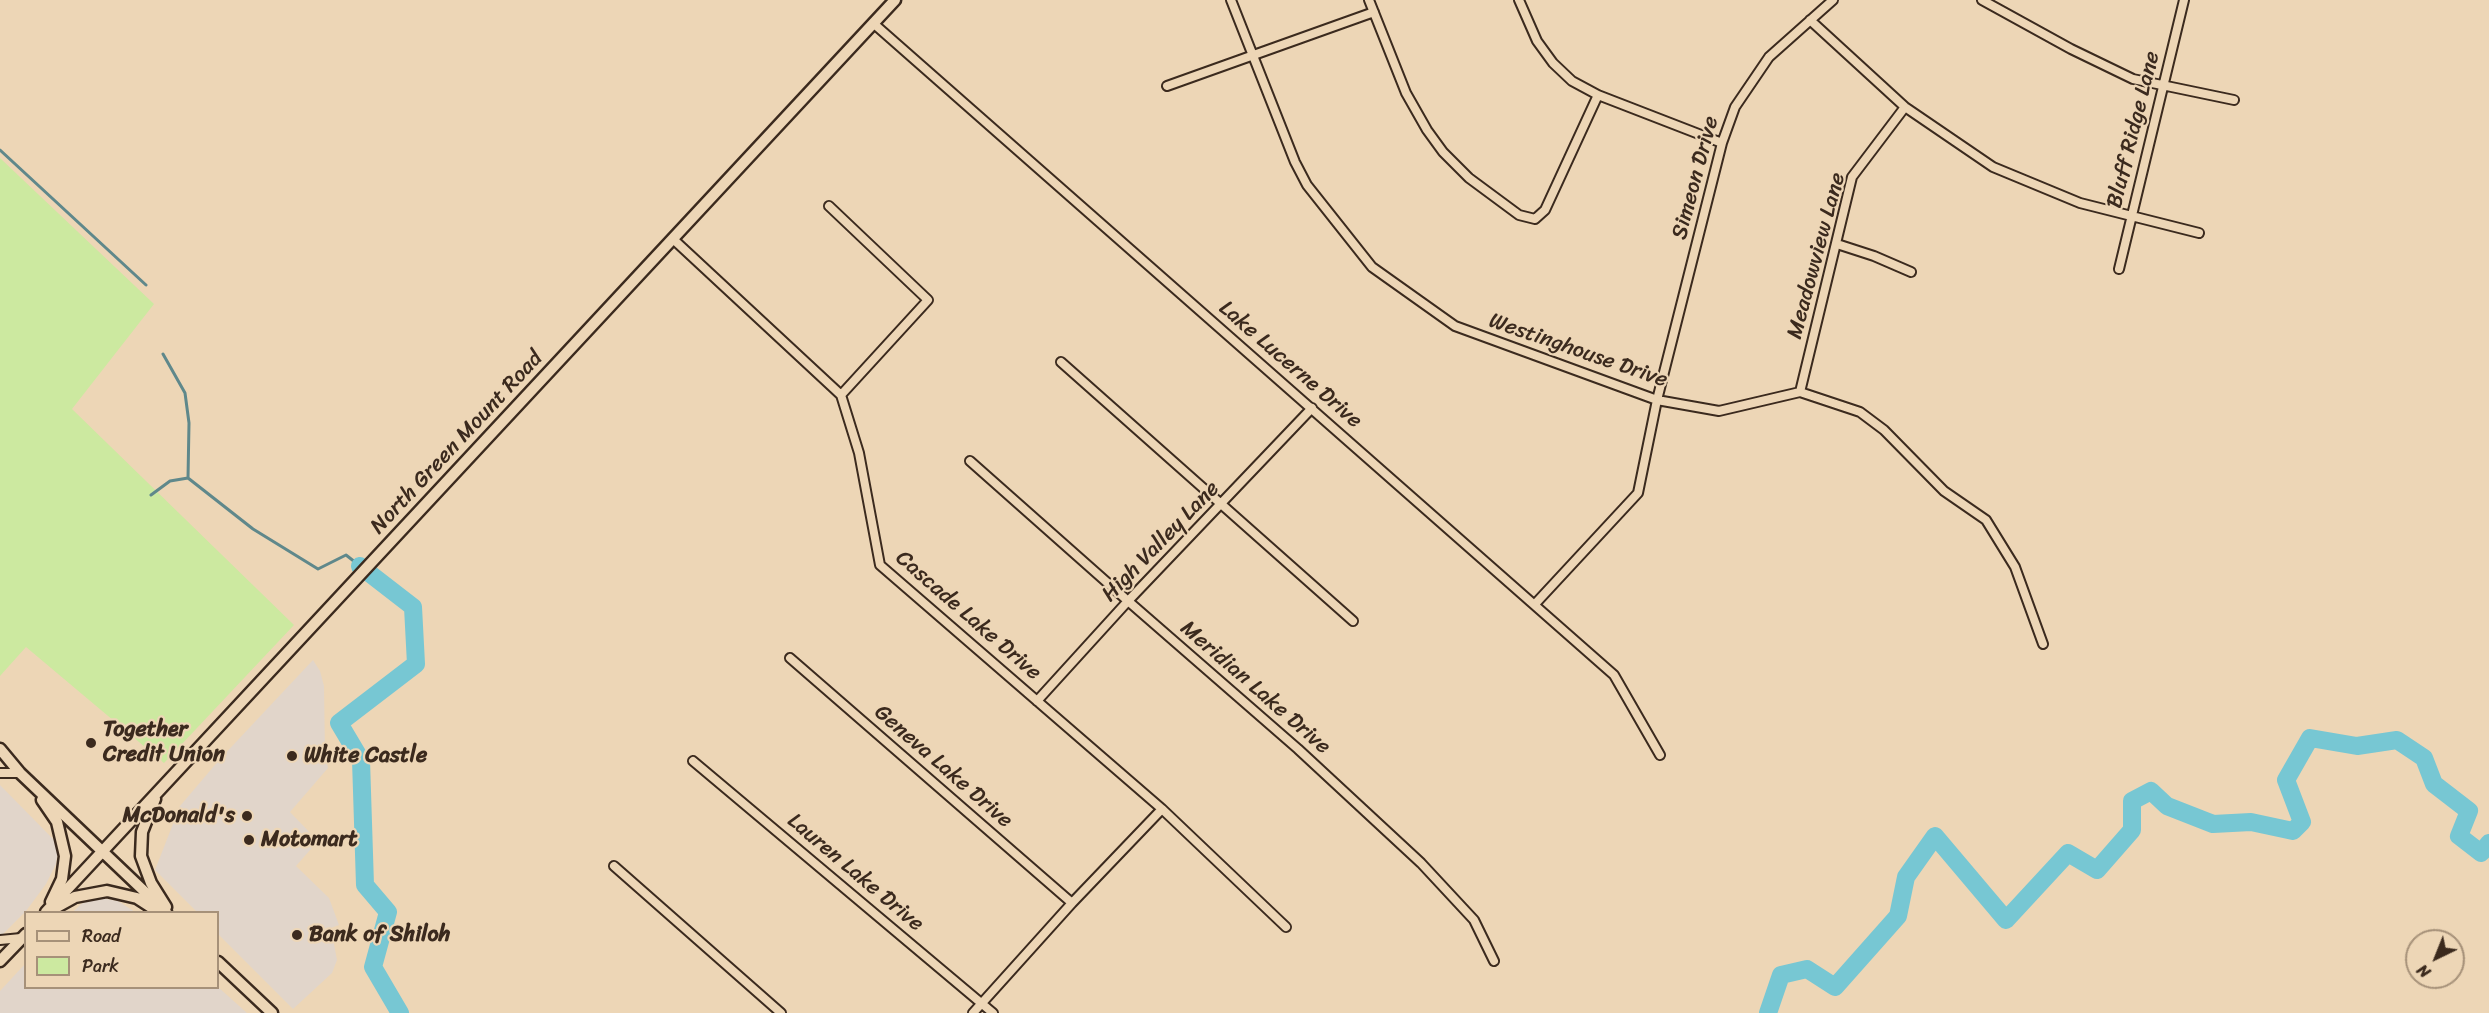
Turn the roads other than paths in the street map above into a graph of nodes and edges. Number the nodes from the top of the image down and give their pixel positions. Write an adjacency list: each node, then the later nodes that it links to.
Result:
1 (895, 0): 10 (street, North Green Mount Road)
2 (1231, 0): 11 (street, Westinghouse Drive)
3 (1369, 0): 8 (street)
4 (1519, 0): 14 (street)
5 (1833, 0): 9 (street, Simeon Drive)
6 (1982, 0): 13 (street)
7 (2184, 0): 13 (street, Bluff Ridge Lane)
8 (1374, 12): 11 (street); 14 (street)
9 (1810, 20): 16 (street); 17 (street, Simeon Drive)
10 (873, 23): 21 (street, North Green Mount Road); 29 (street, Lake Lucerne Drive)
11 (1251, 55): 12 (street); 28 (street, Westinghouse Drive)
12 (1167, 86)
13 (2164, 86): 15 (street); 19 (street, Bluff Ridge Lane)
14 (1598, 95): 17 (street)
15 (2234, 100)
16 (1905, 107): 19 (street); 22 (street, Meadowview Lane)
17 (1722, 143): 28 (street, Simeon Drive)
18 (830, 206): 27 (street)
19 (2132, 216): 20 (street); 23 (street, Bluff Ridge Lane)
20 (2199, 233)
21 (673, 239): 27 (street, Cascade Lake Drive); 44 (street, North Green Mount Road)
22 (1837, 244): 24 (street); 26 (street, Meadowview Lane)
23 (2119, 269)
24 (1911, 272)
25 (1061, 362): 31 (street)
26 (1800, 392): 28 (street, Westinghouse Drive); 35 (street)
27 (841, 395): 37 (street, Cascade Lake Drive)
28 (1657, 400): 33 (street, Simeon Drive)
29 (1312, 408): 31 (street, High Valley Lane); 33 (street, Lake Lucerne Drive)
30 (970, 460): 32 (street, Meridian Lake Drive)
31 (1221, 505): 32 (street, High Valley Lane); 34 (street)
32 (1128, 601): 37 (street, High Valley Lane); 59 (street, Meridian Lake Drive)
33 (1535, 604): 39 (street, Lake Lucerne Drive)
34 (1353, 621)
35 (2043, 644)
36 (790, 658): 48 (street, Geneva Lake Drive)
37 (1037, 701): 45 (street, Cascade Lake Drive)
38 (0, 749): 42 (street)
39 (1660, 754)
40 (693, 761): 61 (street, Lauren Lake Drive)
41 (0, 773): 42 (street)
42 (20, 773): 43 (street)
43 (30, 782): 46 (street); 49 (street)
44 (157, 793): 46 (street, North Green Mount Road); 53 (street)
45 (1162, 809): 48 (street); 55 (street, Cascade Lake Drive)
46 (103, 852): 50 (street, North Green Mount Road); 54 (street)
47 (614, 866): 63 (street)
48 (1072, 903): 61 (street)
49 (46, 911)
50 (47, 911)
51 (48, 911): 52 (street)
52 (159, 911)
53 (167, 911)
54 (167, 911)
55 (1286, 927)
56 (23, 936): 57 (street); 58 (street)
57 (0, 940)
58 (0, 961)
59 (1494, 961)
60 (219, 963): 62 (street)
61 (982, 1003): 64 (street); 65 (street, Lauren Lake Drive)
62 (272, 1013)
63 (781, 1013)
64 (973, 1013)
65 (993, 1013)

